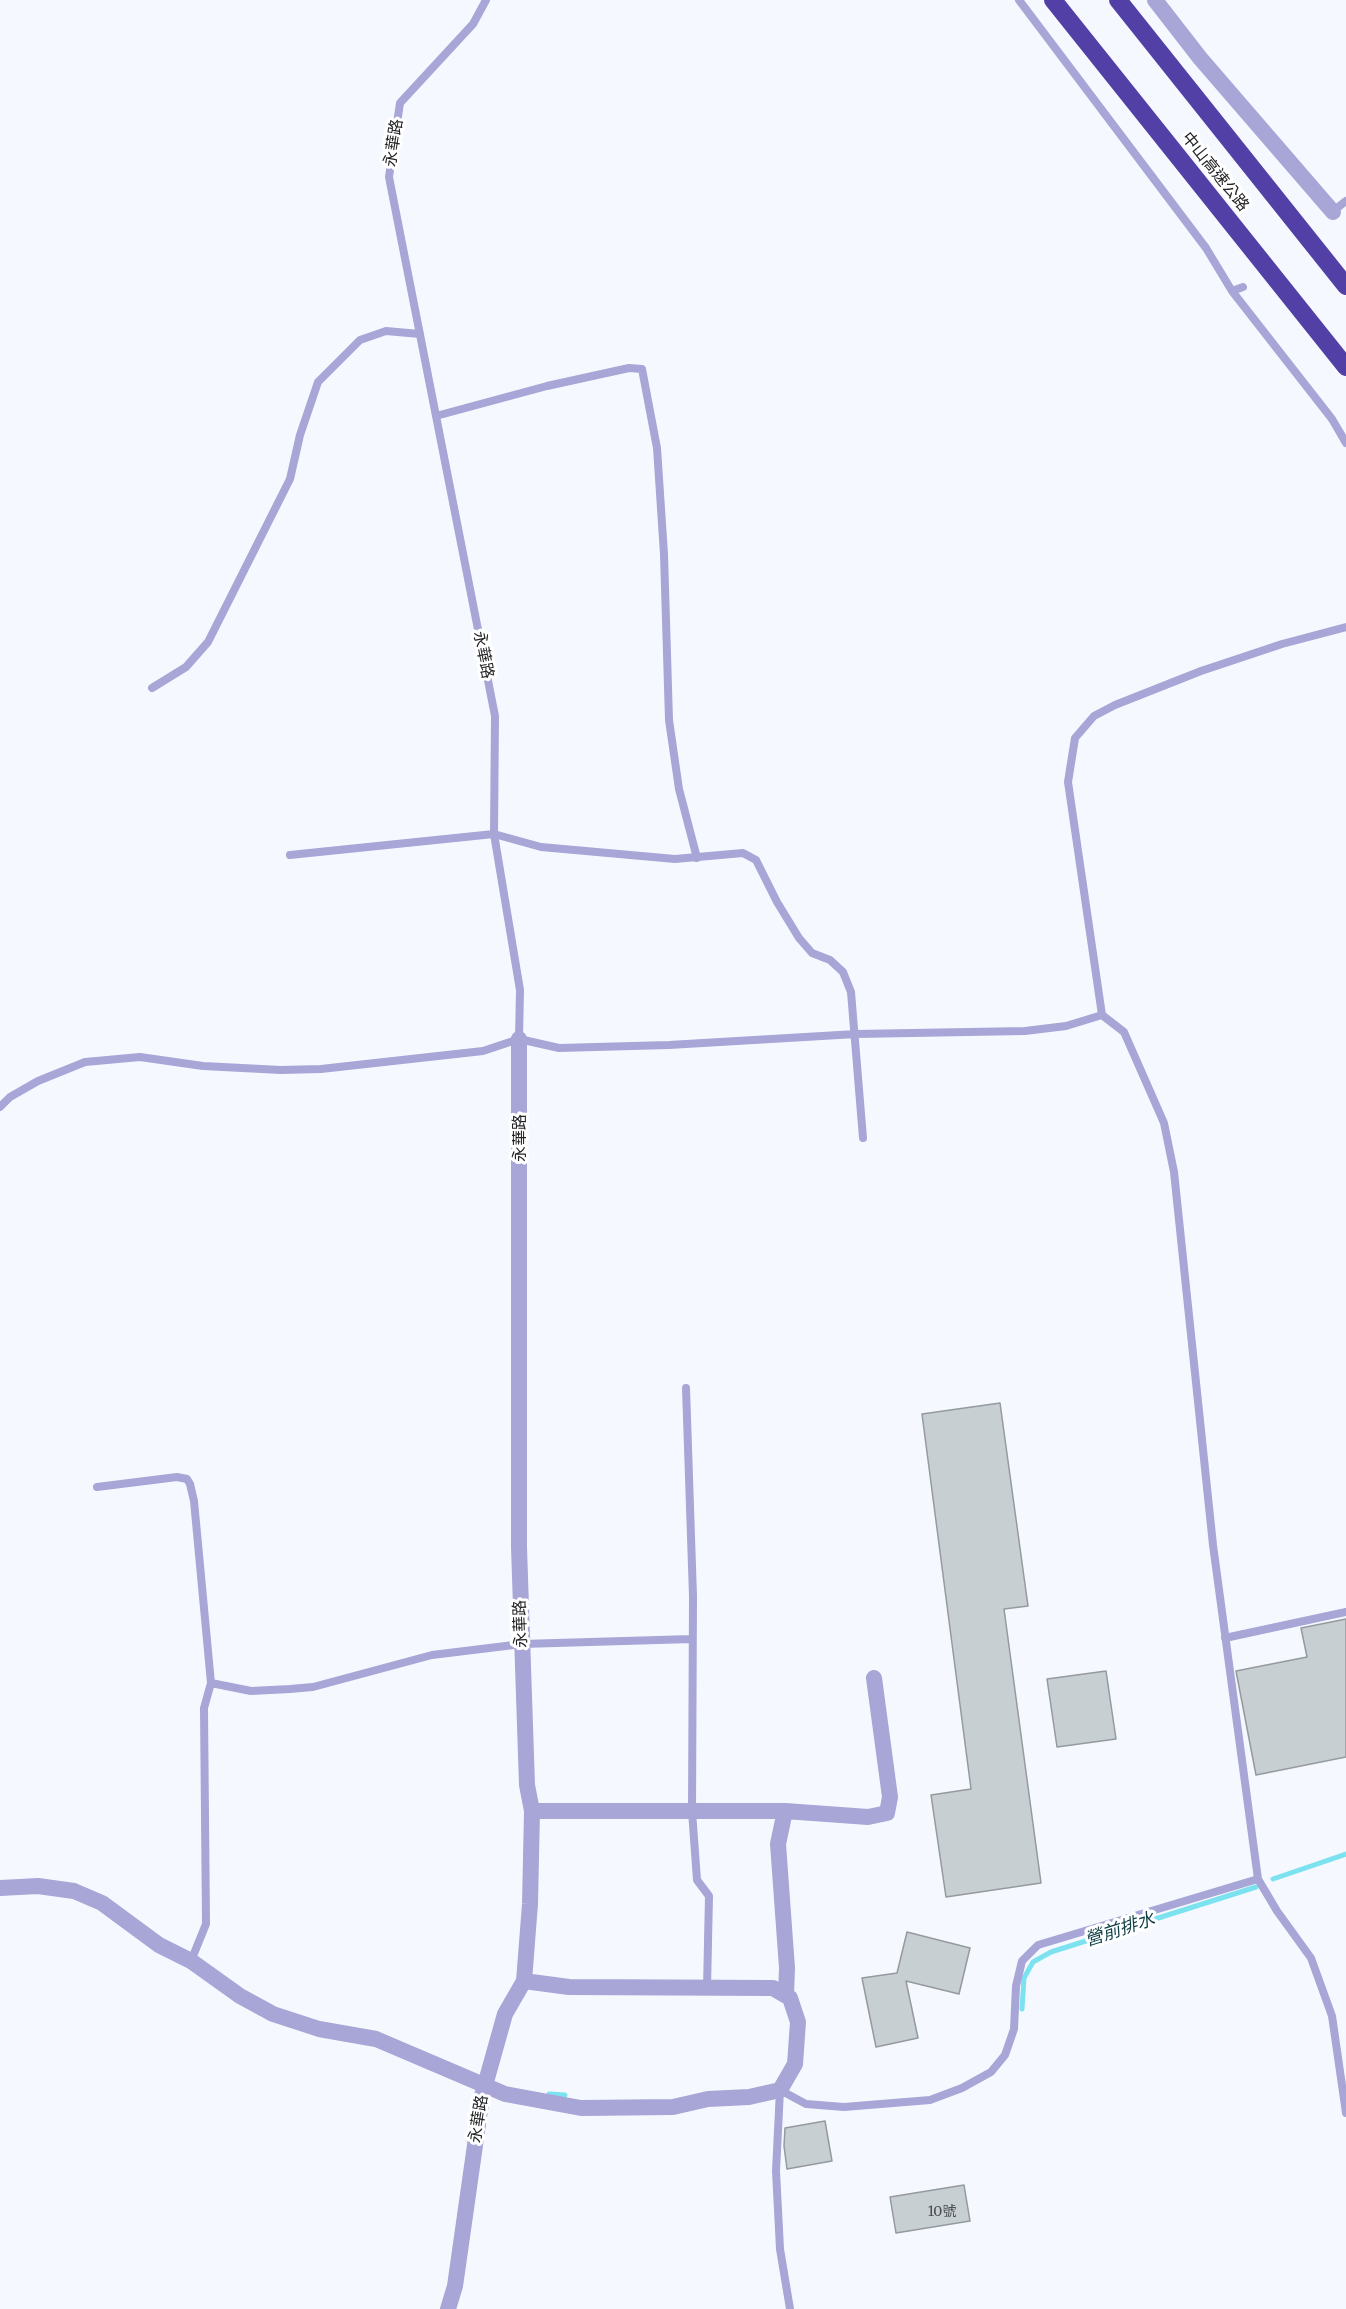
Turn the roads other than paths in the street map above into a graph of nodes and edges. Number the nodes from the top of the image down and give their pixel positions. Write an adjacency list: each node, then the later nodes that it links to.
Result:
1 (486, 0): 10 (lane, 永華路)
2 (1019, 0): 9 (lane)
3 (1053, 0): 11 (highway, 中山高速公路)
4 (1118, 0): 7 (highway, 中山高速公路)
5 (1155, 0): 6 (street)
6 (1335, 210)
7 (1346, 286)
8 (1243, 287): 9 (lane)
9 (1232, 291): 13 (lane)
10 (420, 334): 12 (lane, 永華路); 15 (lane)
11 (1346, 367)
12 (436, 416): 16 (lane, 永華路); 18 (lane)
13 (1346, 443)
14 (1346, 627): 19 (lane)
15 (152, 688)
16 (494, 834): 17 (lane); 18 (lane); 21 (lane, 永華路)
17 (290, 855)
18 (697, 858): 20 (lane)
19 (1102, 1015): 20 (lane); 27 (lane)
20 (856, 1034): 21 (lane); 23 (lane)
21 (519, 1039): 22 (lane); 29 (street, 永華路)
22 (0, 1107)
23 (863, 1138)
24 (686, 1388): 28 (lane)
25 (98, 1487): 31 (lane)
26 (1346, 1612): 27 (lane)
27 (1225, 1638): 35 (lane)
28 (692, 1639): 29 (lane); 33 (lane)
29 (522, 1644): 31 (lane); 32 (street, 永華路)
30 (874, 1678): 34 (street)
31 (211, 1683): 37 (lane)
32 (532, 1811): 33 (street); 38 (street, 永華路)
33 (692, 1811): 34 (street); 39 (lane)
34 (784, 1811): 40 (street)
35 (1258, 1879): 42 (lane); 43 (lane)
36 (0, 1888): 37 (street)
37 (191, 1961): 41 (street)
38 (524, 1981): 39 (street); 41 (street, 永華路)
39 (707, 1989): 40 (street)
40 (786, 1995): 42 (street)
41 (484, 2088): 42 (street); 44 (street, 永華路)
42 (780, 2090): 45 (lane)
43 (1346, 2113)
44 (448, 2309)
45 (790, 2309)

